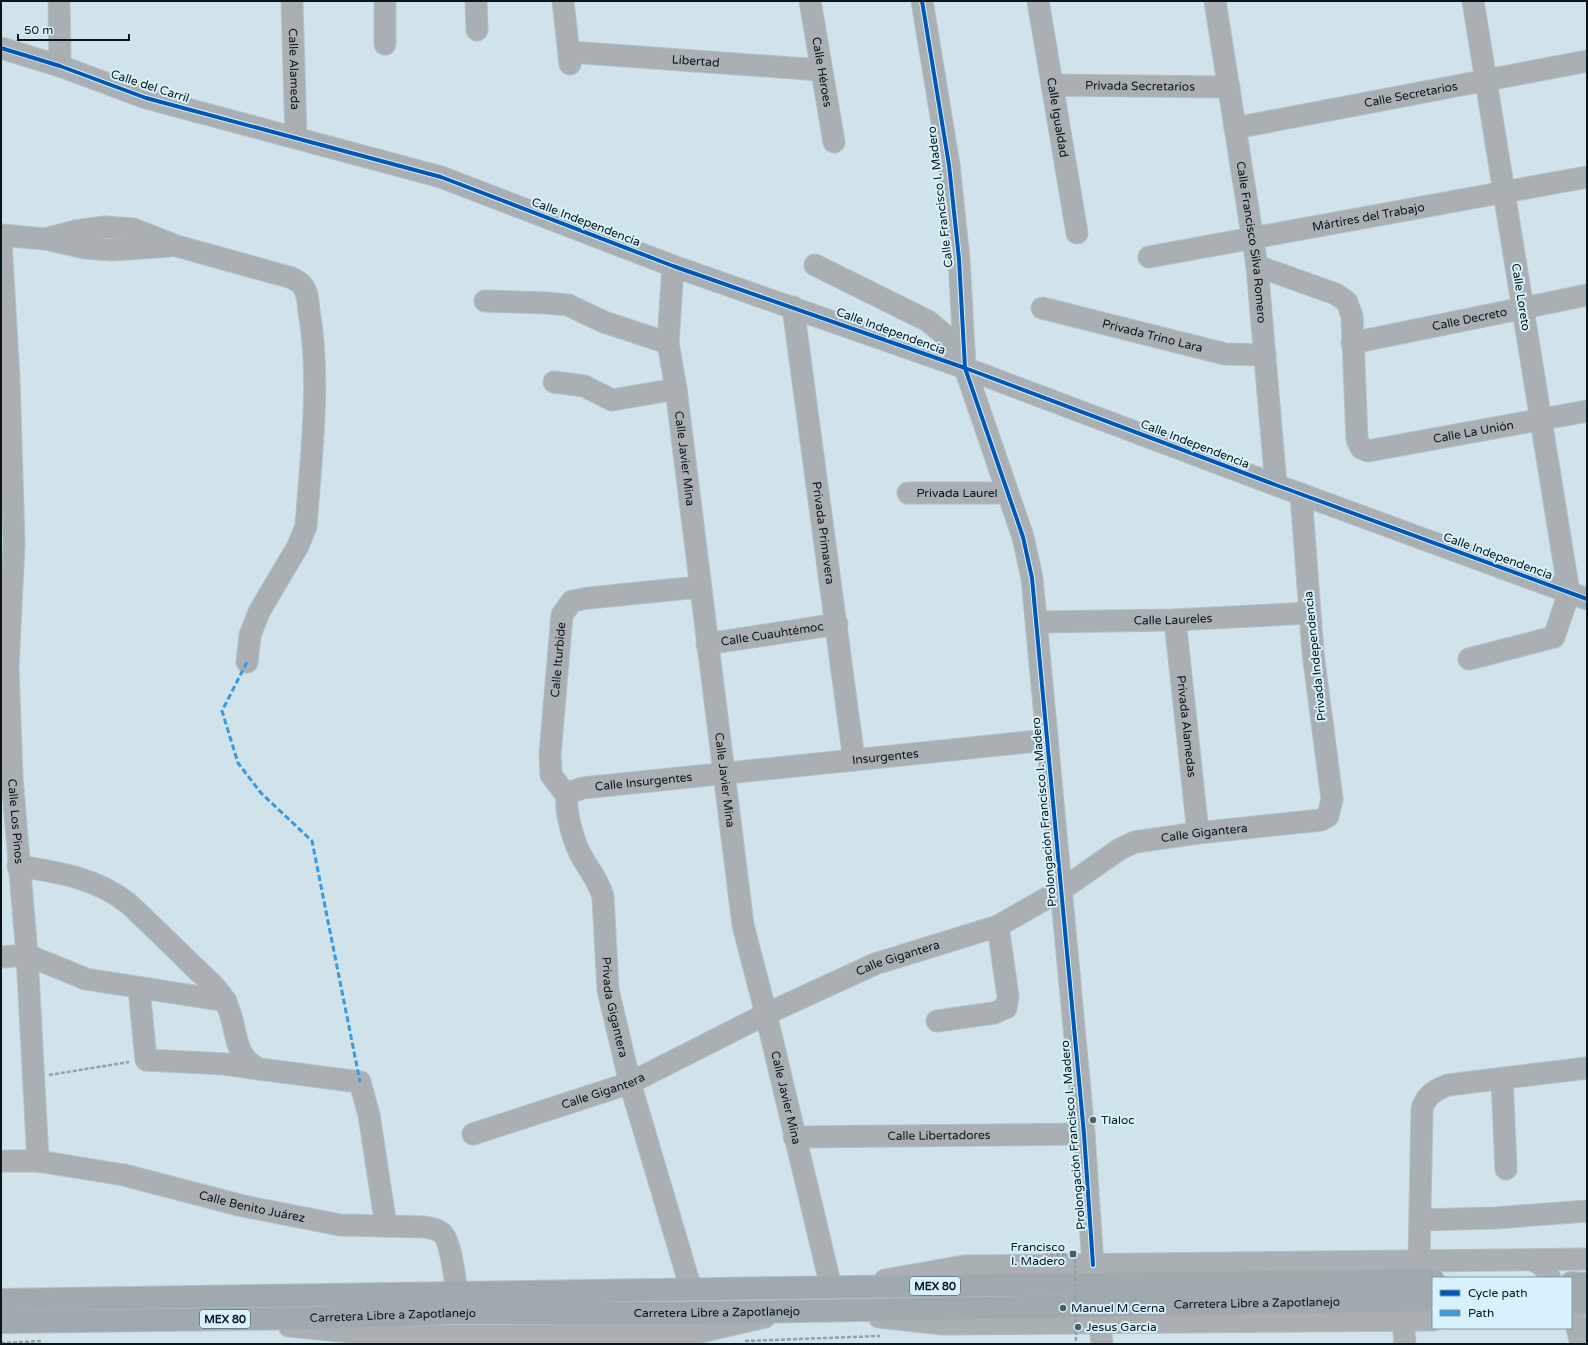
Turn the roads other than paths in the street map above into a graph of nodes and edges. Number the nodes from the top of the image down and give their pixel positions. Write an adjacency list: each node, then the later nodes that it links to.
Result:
1 (59, 1): 15 (street)
2 (292, 1): 21 (street, Calle Alameda)
3 (385, 1): 12 (street)
4 (476, 1): 11 (street)
5 (562, 1): 16 (street, Libertad)
6 (810, 1): 16 (street, Calle Héroes)
7 (922, 1): 41 (street, Calle Francisco I. Madero)
8 (1038, 1): 18 (street, Calle Igualdad)
9 (1215, 1): 19 (street, Calle Francisco Silva Romero)
10 (1473, 1): 17 (street, Calle Loreto)
11 (477, 30)
12 (385, 44)
13 (1, 48): 15 (street, Calle del Carril)
14 (1587, 61): 17 (street, Calle Secretarios)
15 (60, 66): 21 (street, Calle del Carril)
16 (821, 70): 22 (street, Calle Héroes)
17 (1486, 80): 20 (street, Calle Secretarios); 24 (street, Calle Loreto)
18 (1052, 85): 19 (street, Privada Secretarios); 25 (street, Calle Igualdad)
19 (1229, 87): 20 (street, Calle Francisco Silva Romero)
20 (1235, 128): 27 (street, Calle Francisco Silva Romero)
21 (296, 138): 31 (street, Calle Independencia)
22 (834, 142)
23 (1587, 177): 24 (street, Mártires del Trabajo)
24 (1504, 193): 27 (street, Mártires del Trabajo); 36 (street, Calle Loreto)
25 (1077, 234)
26 (1, 235): 60 (street)
27 (1253, 238): 29 (street, Mártires del Trabajo); 32 (street, Calle Francisco Silva Romero)
28 (1, 242): 42 (street, Calle Los Pinos)
29 (1149, 257)
30 (815, 265): 41 (street)
31 (673, 266): 35 (street, Calle Independencia); 38 (street, Calle Javier Mina)
32 (1258, 266): 39 (street); 40 (street, Calle Francisco Silva Romero)
33 (1587, 295): 36 (street, Calle Decreto)
34 (485, 301): 38 (street)
35 (793, 307): 41 (street, Calle Independencia); 57 (street, Privada Primavera)
36 (1523, 307): 39 (street, Calle Decreto); 46 (street, Calle Loreto)
37 (1042, 308): 40 (street, Privada Trino Lara)
38 (668, 343): 44 (street, Calle Javier Mina)
39 (1352, 343): 46 (street, Calle La Unión)
40 (1265, 355): 47 (street, Calle Francisco Silva Romero)
41 (964, 359): 47 (street, Calle Independencia); 48 (street, Prolongación Francisco I. Madero)
42 (5, 379): 51 (street, Calle Los Pinos)
43 (554, 382): 44 (street)
44 (676, 389): 52 (street, Calle Javier Mina)
45 (1587, 411): 46 (street, Calle La Unión)
46 (1541, 419): 53 (street, Calle Loreto)
47 (1276, 485): 50 (street, Calle Independencia)
48 (1007, 492): 49 (street, Privada Laurel); 56 (street, Prolongación Francisco I. Madero)
49 (908, 493)
50 (1301, 494): 53 (street, Calle Independencia); 54 (street, Privada Independencia)
51 (8, 544): 61 (street, Calle Los Pinos)
52 (699, 587): 58 (street, Calle Javier Mina); 66 (street, Calle Iturbide)
53 (1578, 596): 59 (street)
54 (1309, 613): 55 (street, Calle Laureles); 67 (street, Privada Independencia)
55 (1175, 620): 56 (street, Calle Laureles); 68 (street, Privada Alamedas)
56 (1037, 622): 62 (street, Prolongación Francisco I. Madero)
57 (837, 624): 58 (street, Calle Cuauhtémoc); 63 (street, Privada Primavera)
58 (707, 644): 64 (street, Calle Javier Mina)
59 (1469, 659)
60 (247, 662)
61 (4, 667): 65 (street, Calle Los Pinos)
62 (1047, 740): 63 (street, Insurgentes); 70 (street, Prolongación Francisco I. Madero)
63 (854, 760): 64 (street, Insurgentes)
64 (724, 773): 66 (street, Calle Insurgentes); 76 (street, Calle Javier Mina)
65 (6, 779): 69 (street, Calle Los Pinos)
66 (567, 796): 81 (street, Privada Gigantera)
67 (1328, 816): 68 (street, Calle Gigantera)
68 (1198, 833): 70 (street, Calle Gigantera)
69 (18, 866): 72 (street, Calle Los Pinos); 75 (street)
70 (1061, 890): 71 (street, Calle Gigantera); 83 (street, Prolongación Francisco I. Madero)
71 (998, 926): 76 (street, Calle Gigantera); 77 (street)
72 (27, 955): 73 (street); 74 (street); 86 (street, Calle Los Pinos)
73 (1, 957)
74 (139, 988): 75 (street); 79 (street)
75 (226, 1001): 79 (street)
76 (766, 1014): 81 (street, Calle Gigantera); 84 (street, Calle Javier Mina)
77 (937, 1021)
78 (1587, 1068): 80 (street)
79 (259, 1069): 90 (street)
80 (1502, 1078): 87 (street); 89 (street)
81 (630, 1084): 82 (street, Calle Gigantera); 100 (street, Privada Gigantera)
82 (473, 1134)
83 (1084, 1134): 84 (street, Calle Libertadores); 94 (street, Prolongación Francisco I. Madero)
84 (794, 1137): 99 (street, Calle Javier Mina)
85 (1, 1161): 86 (street, Calle Benito Juárez)
86 (38, 1161): 90 (street, Calle Benito Juárez)
87 (1506, 1169)
88 (1587, 1211): 89 (street)
89 (1420, 1220): 93 (street)
90 (386, 1226): 101 (street, Calle Benito Juárez)
91 (1587, 1259): 92 (street)
92 (1533, 1260): 93 (street); 95 (street)
93 (1420, 1261): 94 (street)
94 (1093, 1265): 99 (street)
95 (1549, 1277)
96 (1432, 1280): 99 (main road, Carretera Libre a Zapotlanejo / MEX 80)
97 (1572, 1283): 98 (main road)
98 (1587, 1284)
99 (841, 1287): 100 (main road, Carretera Libre a Zapotlanejo / MEX 80)
100 (691, 1289): 101 (main road, Carretera Libre a Zapotlanejo / MEX 80)
101 (456, 1293): 102 (main road, Carretera Libre a Zapotlanejo / MEX 80)
102 (1, 1300)
103 (1432, 1300): 104 (main road, Carretera Libre a Zapotlanejo / MEX 80)
104 (799, 1310): 106 (main road, Carretera Libre a Zapotlanejo / MEX 80); 110 (street); 111 (street)
105 (1578, 1313): 115 (street)
106 (235, 1319): 109 (main road, Carretera Libre a Zapotlanejo / MEX 80); 112 (street)
107 (1432, 1320): 108 (street)
108 (1403, 1321): 110 (street); 114 (street)
109 (1, 1322)
110 (1100, 1323): 113 (street)
111 (693, 1339): 112 (street)
112 (483, 1340)
113 (1102, 1344)
114 (1404, 1344)
115 (1581, 1344)

